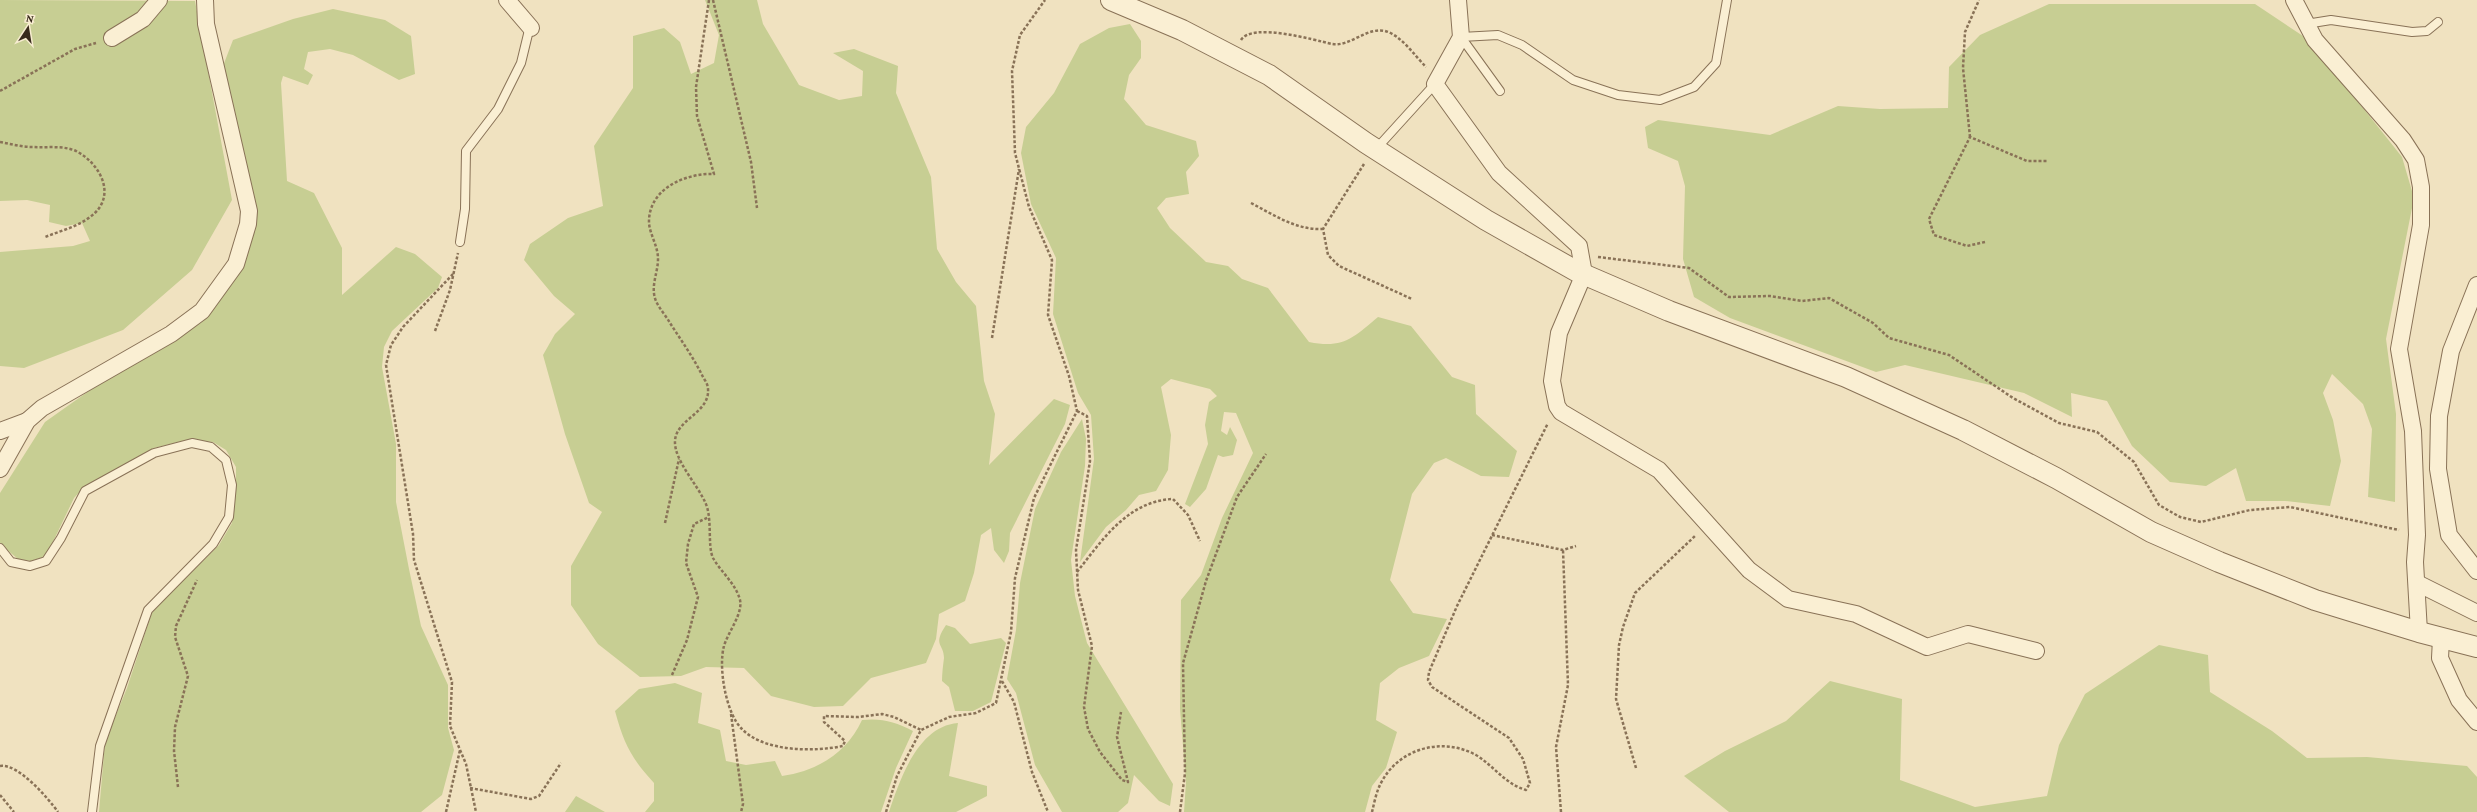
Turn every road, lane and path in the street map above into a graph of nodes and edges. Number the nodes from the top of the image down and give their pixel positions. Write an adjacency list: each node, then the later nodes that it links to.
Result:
1 (159, 0): 16 (street)
2 (205, 0): 40 (street)
3 (507, 0): 14 (street)
4 (709, 0): 43 (path)
5 (713, 0): 27 (path)
6 (1045, 0): 25 (path)
7 (1110, 0): 17 (street)
8 (1458, 0): 15 (street)
9 (1727, 0): 15 (lane)
10 (1979, 0): 21 (path)
11 (2294, 0): 13 (street)
12 (2438, 22): 13 (lane)
13 (2306, 24): 49 (street)
14 (531, 27): 30 (lane)
15 (1461, 37): 18 (street); 20 (lane)
16 (112, 38): 19 (path)
17 (1231, 55): 18 (path); 23 (street)
18 (1437, 82): 23 (lane); 32 (street)
19 (0, 91)
20 (1500, 92)
21 (1970, 136): 24 (path); 31 (path)
22 (0, 142): 29 (path)
23 (1376, 149): 28 (path); 32 (street)
24 (2047, 161)
25 (1019, 168): 37 (path); 39 (path)
26 (1251, 203): 28 (path)
27 (757, 208)
28 (1323, 229): 35 (path)
29 (45, 237)
30 (460, 242): 33 (path)
31 (1985, 242)
32 (1582, 265): 38 (street); 49 (path); 59 (street)
33 (453, 274): 36 (path); 69 (path)
34 (2477, 285): 54 (street)
35 (1412, 299)
36 (435, 331)
37 (992, 338)
38 (1559, 409): 47 (street); 48 (path)
39 (1077, 411): 55 (path); 64 (path)
40 (26, 421): 41 (street); 44 (street)
41 (0, 430)
42 (1266, 454): 84 (path)
43 (679, 458): 45 (path); 46 (path)
44 (0, 469)
45 (709, 517): 63 (path); 65 (path)
46 (665, 522)
47 (1707, 523): 62 (street); 72 (path)
48 (1492, 535): 53 (path); 85 (path)
49 (2418, 535): 57 (street)
50 (1200, 541): 55 (path)
51 (1576, 546): 53 (path)
52 (0, 548): 78 (lane)
53 (1563, 550): 86 (path)
54 (2477, 571)
55 (1077, 572): 66 (path)
56 (198, 578): 73 (path)
57 (2417, 583): 58 (street); 59 (street)
58 (2477, 613)
59 (2419, 632): 60 (street)
60 (2441, 638): 61 (street); 67 (street)
61 (2477, 646)
62 (2036, 651)
63 (672, 675)
64 (1002, 681): 68 (path); 83 (path)
65 (731, 712): 68 (path); 81 (path)
66 (1121, 712)
67 (2477, 722)
68 (921, 730): 82 (path)
69 (460, 750): 74 (path); 79 (path)
70 (561, 763): 74 (path)
71 (0, 766): 77 (path)
72 (1636, 768)
73 (178, 787)
74 (470, 788): 80 (path)
75 (0, 796): 76 (path)
76 (14, 812)
77 (58, 812)
78 (92, 812)
79 (446, 812)
80 (476, 812)
81 (741, 812)
82 (886, 812)
83 (1048, 812)
84 (1180, 812)
85 (1372, 812)
86 (1561, 812)

